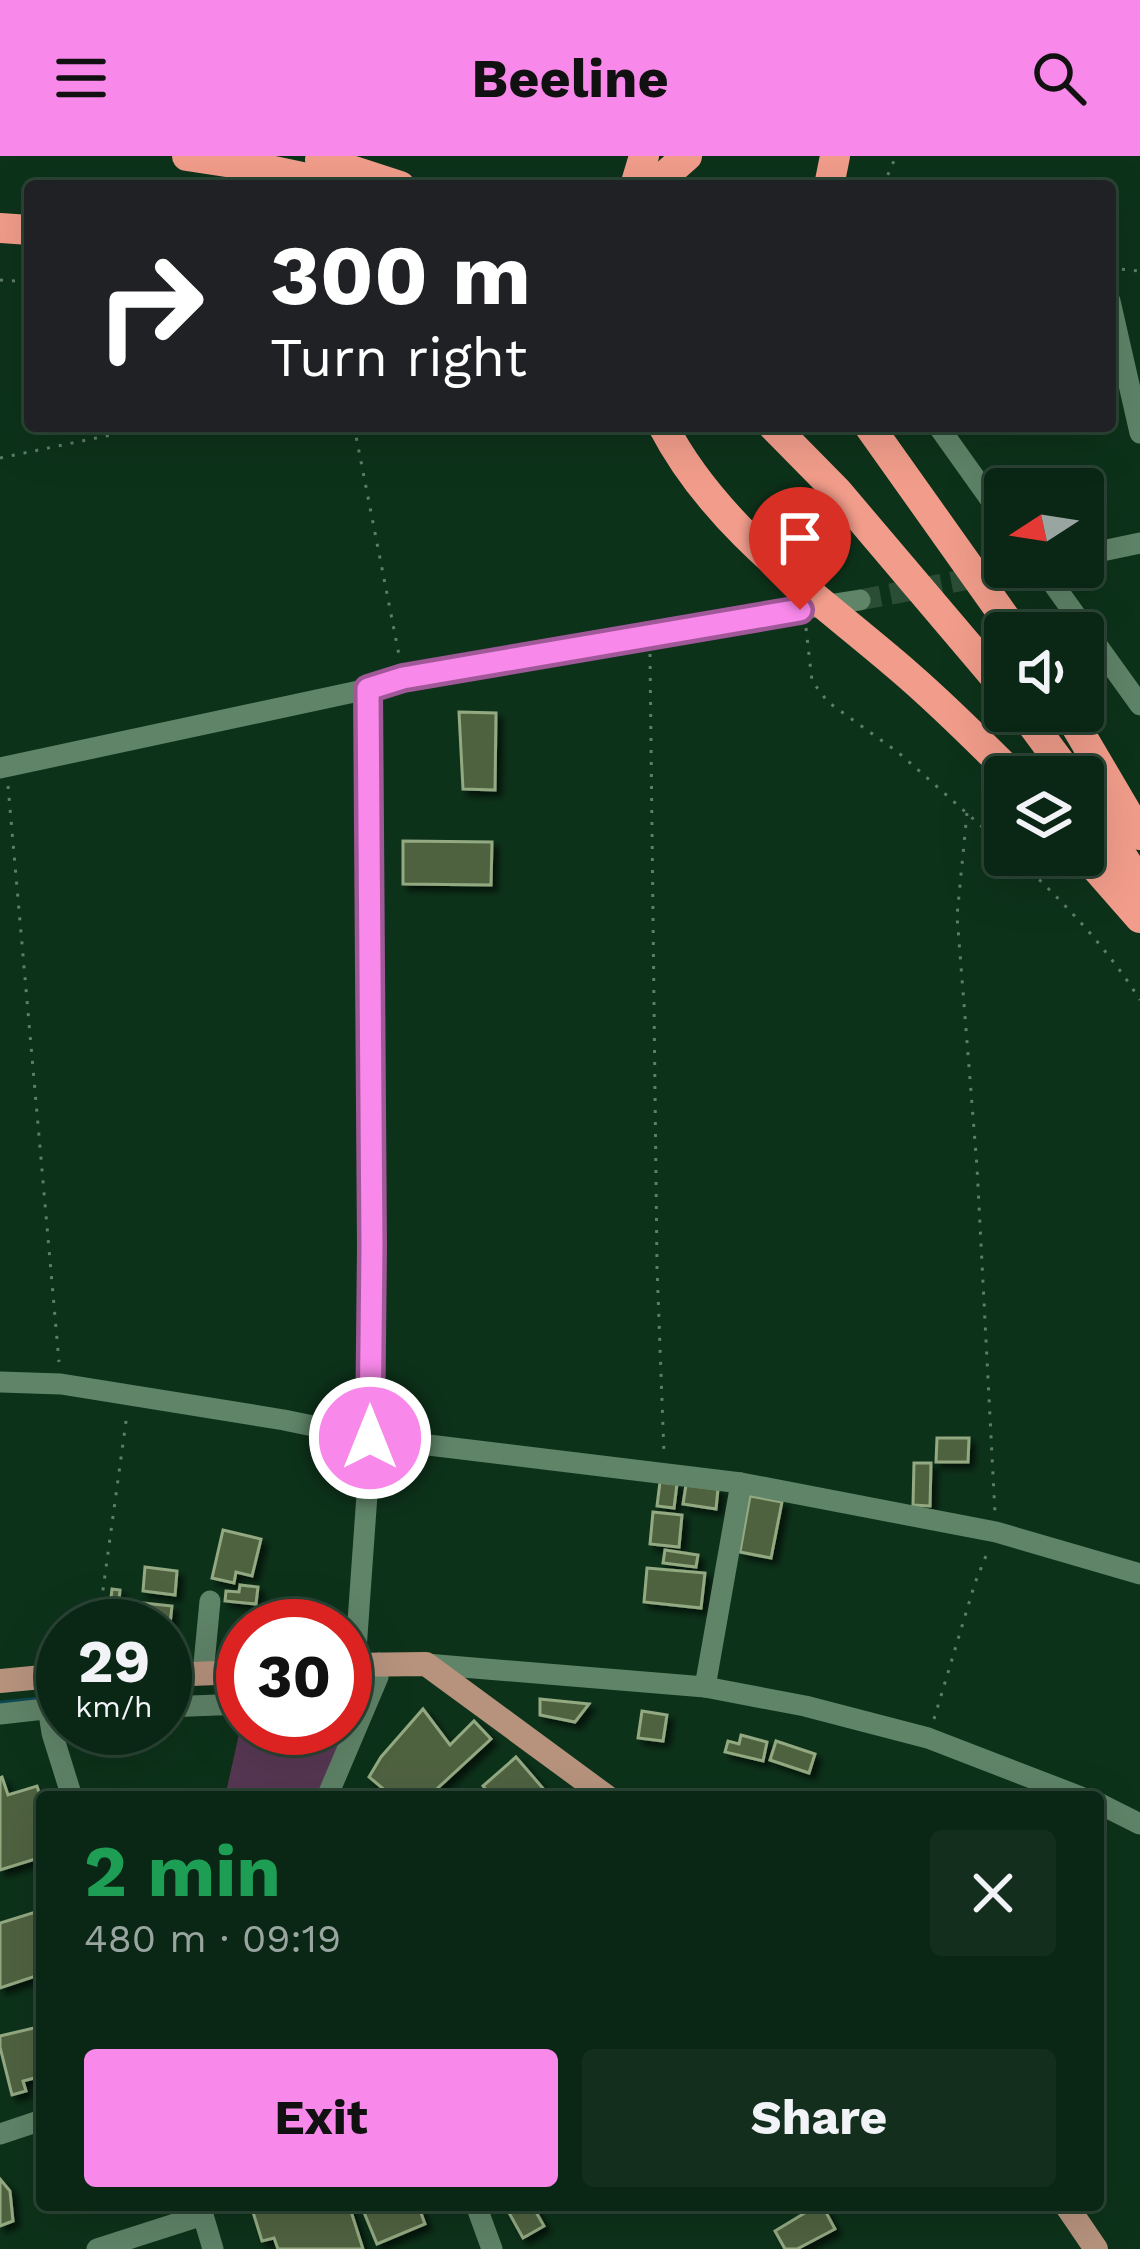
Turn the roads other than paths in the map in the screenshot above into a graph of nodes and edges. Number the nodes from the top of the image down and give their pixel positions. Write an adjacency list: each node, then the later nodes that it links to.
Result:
1 (187, 156): 4 (highway)
2 (308, 156): 5 (highway)
3 (687, 156): 6 (highway)
4 (316, 180)
5 (382, 180)
6 (660, 180)
7 (1116, 327): 13 (street)
8 (667, 432): 25 (highway)
9 (759, 432): 17 (highway)
10 (779, 432): 17 (highway)
11 (873, 432): 20 (highway)
12 (942, 432): 14 (street)
13 (1140, 433)
14 (984, 491)
15 (1140, 543): 16 (street)
16 (1104, 551)
17 (892, 555): 21 (highway)
18 (1056, 588): 23 (street)
19 (860, 600): 22 (street)
20 (1001, 612)
21 (984, 664)
22 (368, 689): 26 (street); 33 (street)
23 (1140, 705)
24 (1079, 732): 28 (highway)
25 (993, 756)
26 (3, 767)
27 (1104, 827): 30 (highway)
28 (1140, 835)
29 (1103, 876): 31 (highway)
30 (1140, 884)
31 (1140, 918)
32 (0, 1382): 33 (street)
33 (370, 1438): 34 (street); 36 (street)
34 (741, 1484): 35 (street); 45 (street)
35 (1140, 1574)
36 (363, 1599)
37 (210, 1601): 42 (street)
38 (372, 1664): 39 (main road)
39 (426, 1664): 45 (street); 52 (main road)
40 (216, 1673): 42 (main road)
41 (192, 1674): 42 (main road)
42 (203, 1674)
43 (36, 1678): 44 (main road)
44 (0, 1682)
45 (705, 1687): 53 (street)
46 (36, 1709): 47 (street)
47 (0, 1714)
48 (59, 1755): 50 (street)
49 (341, 1755): 51 (street)
50 (70, 1791)
51 (330, 1791)
52 (599, 1791)
53 (1065, 1791)
54 (1104, 1807): 55 (street)
55 (1140, 1824)
56 (36, 2122): 57 (street)
57 (0, 2134)
58 (198, 2211): 62 (street)
59 (201, 2211): 63 (street)
60 (478, 2211): 64 (street)
61 (1070, 2211): 65 (main road)
62 (97, 2249)
63 (213, 2249)
64 (492, 2249)
65 (1096, 2249)

